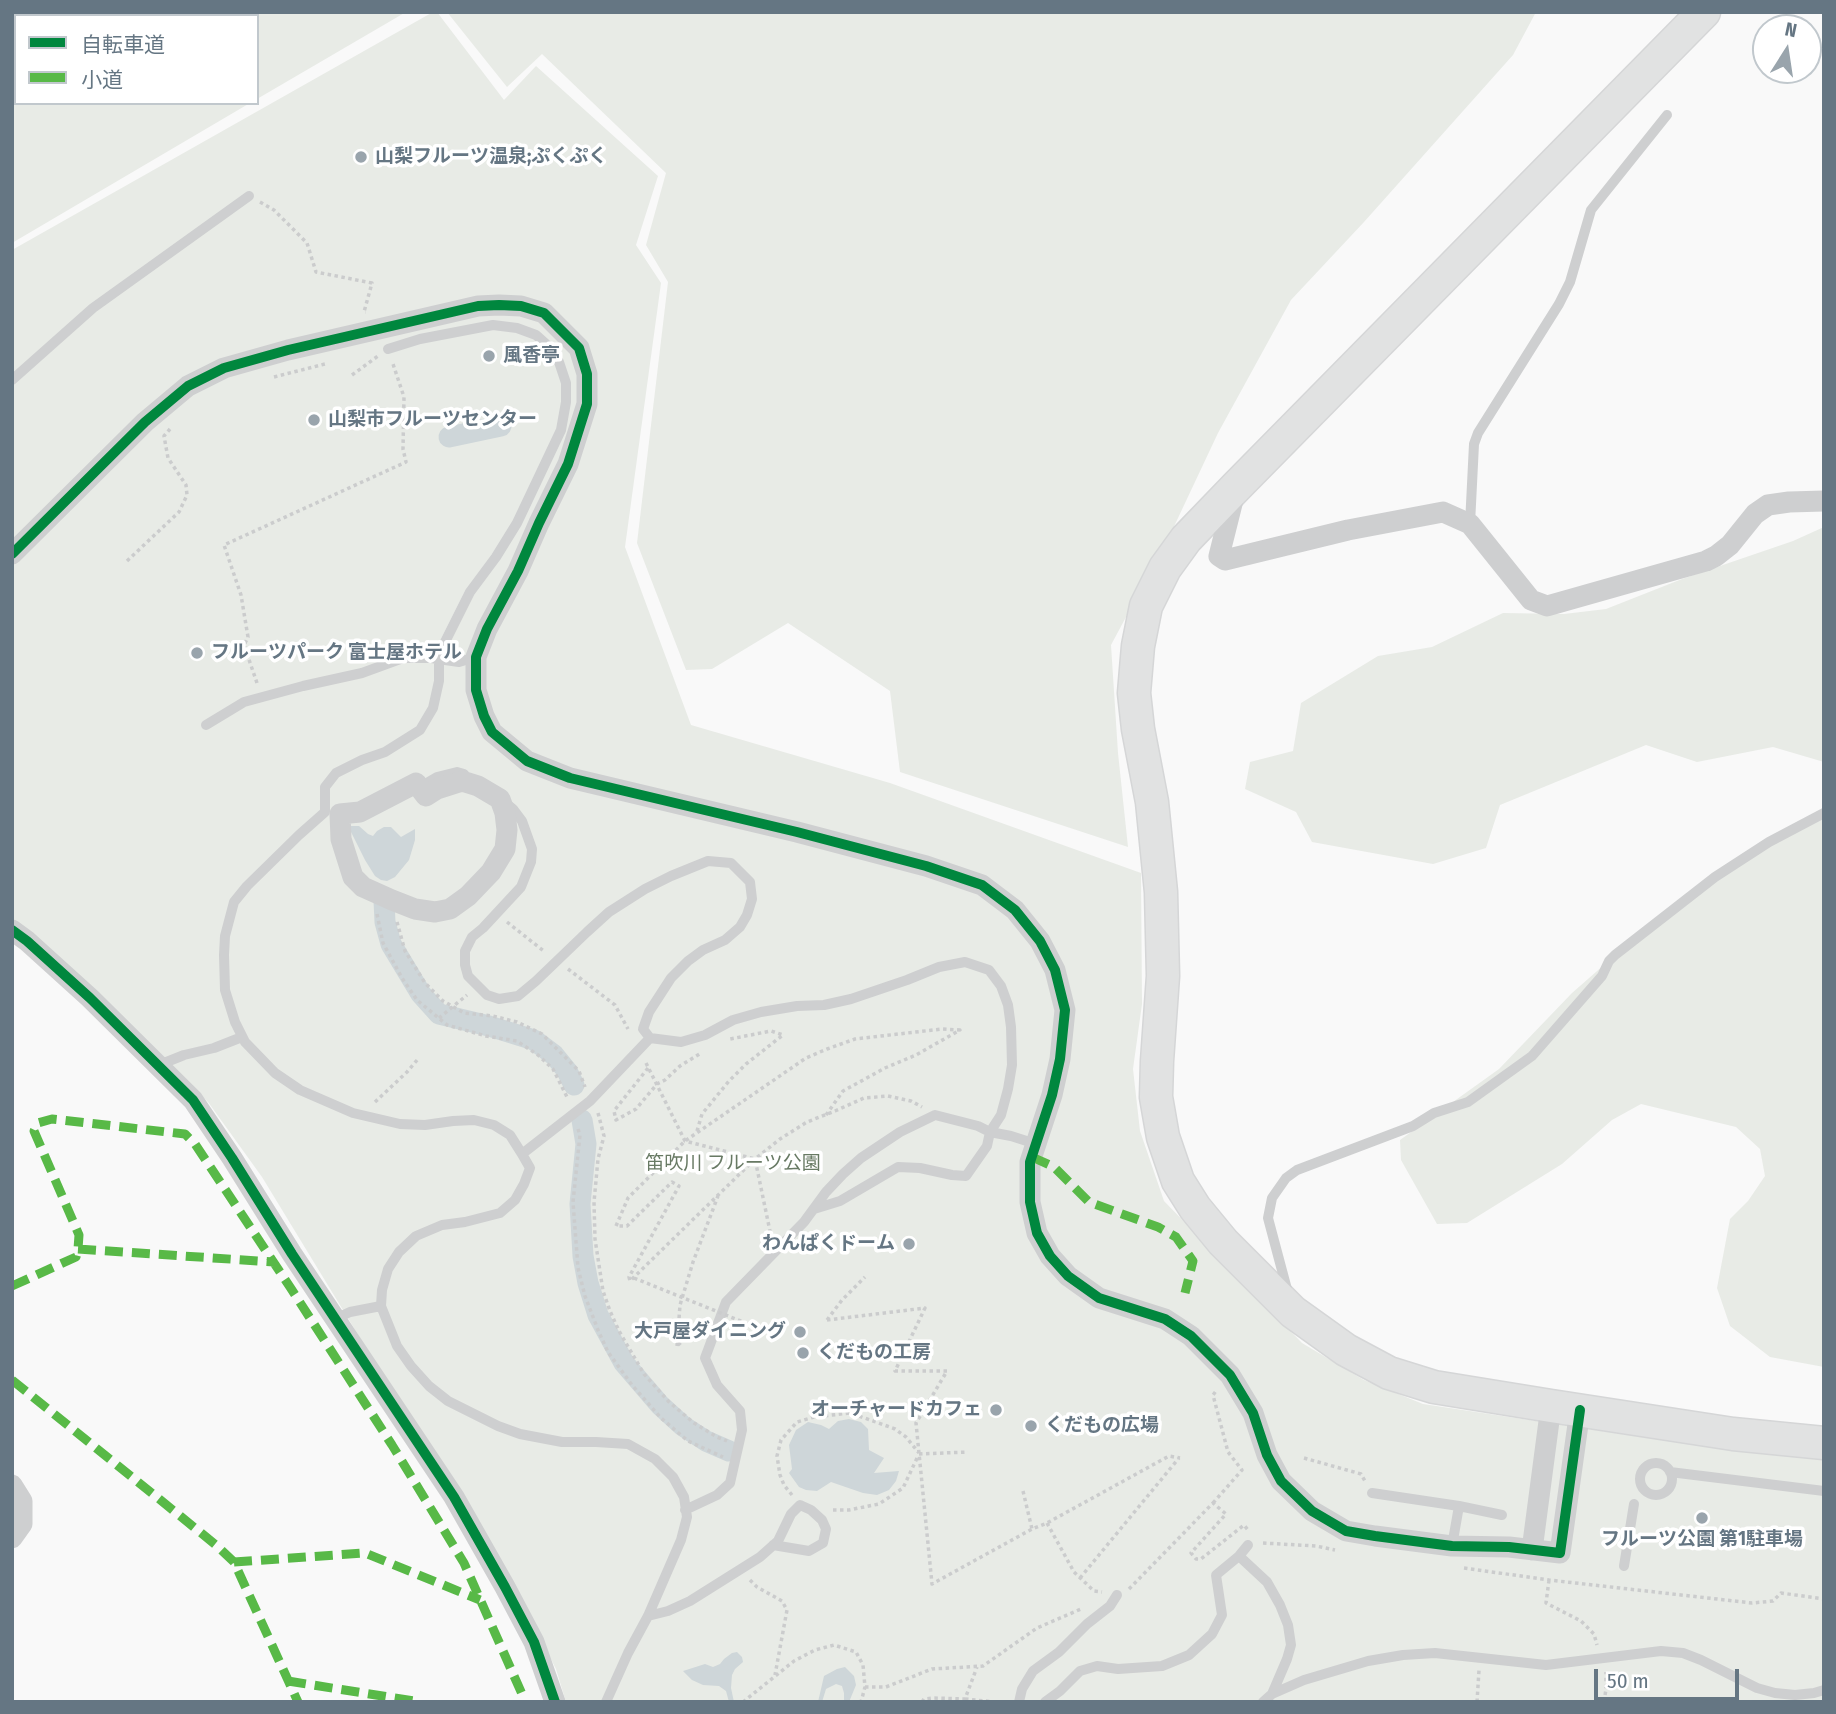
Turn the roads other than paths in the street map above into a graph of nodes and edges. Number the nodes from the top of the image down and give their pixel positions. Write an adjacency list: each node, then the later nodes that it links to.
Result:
1 (1704, 12): 6 (street)
2 (1667, 115): 8 (lane)
3 (250, 196): 5 (lane)
4 (388, 349): 11 (lane)
5 (12, 380)
6 (1236, 487): 8 (street); 25 (street)
7 (1824, 501): 8 (street)
8 (1470, 524)
9 (12, 554): 10 (street)
10 (476, 657): 11 (lane); 21 (street)
11 (439, 659): 12 (lane); 15 (lane)
12 (206, 725)
13 (506, 804): 15 (street); 15 (street); 18 (lane)
14 (1824, 813): 25 (lane)
15 (333, 818): 17 (lane)
16 (12, 930): 19 (street)
17 (242, 1037): 19 (lane); 22 (lane)
18 (650, 1038): 20 (lane); 22 (lane)
19 (159, 1065): 26 (street)
20 (990, 1132): 21 (lane); 23 (lane); 23 (lane)
21 (1036, 1144): 42 (street)
22 (522, 1154): 24 (lane)
23 (814, 1209): 35 (lane)
24 (381, 1306): 26 (lane); 35 (lane)
25 (1293, 1312): 27 (street)
26 (335, 1319): 49 (street)
27 (1566, 1408): 28 (street); 40 (street); 40 (street)
28 (1824, 1443)
29 (1670, 1472): 31 (lane)
30 (12, 1485): 37 (street)
31 (1824, 1491)
32 (1372, 1493): 34 (lane)
33 (1634, 1504): 43 (lane)
34 (1459, 1506): 36 (lane); 42 (lane)
35 (685, 1510): 45 (lane)
36 (1502, 1515)
37 (12, 1538)
38 (773, 1545): 38 (lane); 45 (lane)
39 (1248, 1545): 41 (lane)
40 (1532, 1550): 42 (street)
41 (1239, 1556): 47 (lane); 52 (lane)
42 (1455, 1557)
43 (1625, 1566)
44 (1117, 1595): 51 (lane)
45 (648, 1616): 50 (lane)
46 (1824, 1690): 48 (lane)
47 (1268, 1698): 48 (lane)
48 (1808, 1698)
49 (555, 1702)
50 (606, 1702)
51 (1019, 1702)
52 (1045, 1702)

